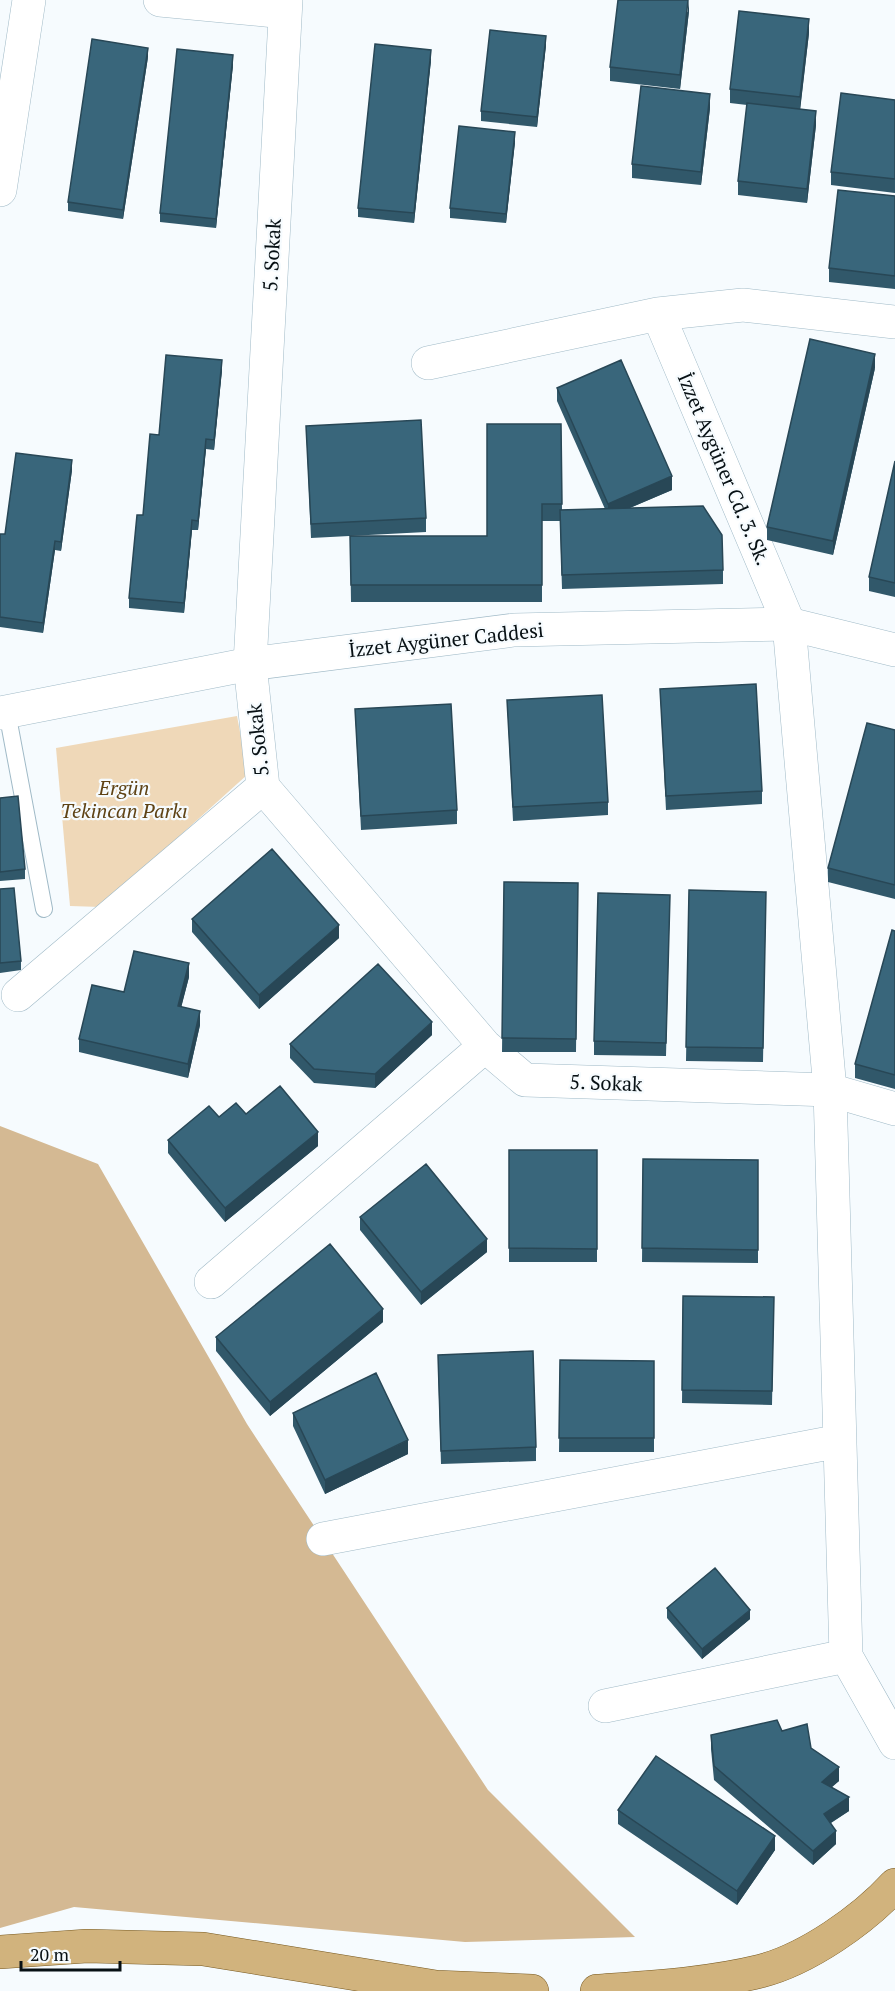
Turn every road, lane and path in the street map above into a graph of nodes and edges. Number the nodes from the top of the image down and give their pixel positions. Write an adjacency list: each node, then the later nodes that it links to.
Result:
1 (29, 0): 4 (street)
2 (160, 0): 3 (street)
3 (285, 6): 10 (street, 5. Sokak)
4 (0, 190)
5 (658, 314): 6 (street); 7 (street); 8 (street, İzzet Aygüner Cd. 3. Sk.)
6 (895, 322)
7 (428, 363)
8 (789, 624): 9 (street, İzzet Aygüner Caddesi); 10 (street, İzzet Aygüner Caddesi); 16 (street, İzzet Aygüner Cd. 3. Sk.)
9 (895, 650)
10 (250, 664): 11 (street, İzzet Aygüner Caddesi); 12 (street, 5. Sokak)
11 (3, 712): 13 (lane)
12 (263, 787): 14 (street); 15 (street, 5. Sokak)
13 (44, 909)
14 (18, 995)
15 (484, 1046): 16 (street, 5. Sokak); 18 (street)
16 (830, 1090): 17 (street, 5. Sokak); 19 (street, İzzet Aygüner Cd. 3. Sk.)
17 (895, 1109)
18 (211, 1282)
19 (840, 1441): 20 (street); 21 (street, İzzet Aygüner Cd. 3. Sk.)
20 (323, 1539)
21 (846, 1656): 22 (street); 23 (street)
22 (605, 1706)
23 (895, 1743)
24 (895, 1885): 27 (main road)
25 (0, 1952): 26 (main road)
26 (532, 1991)
27 (597, 1991)

